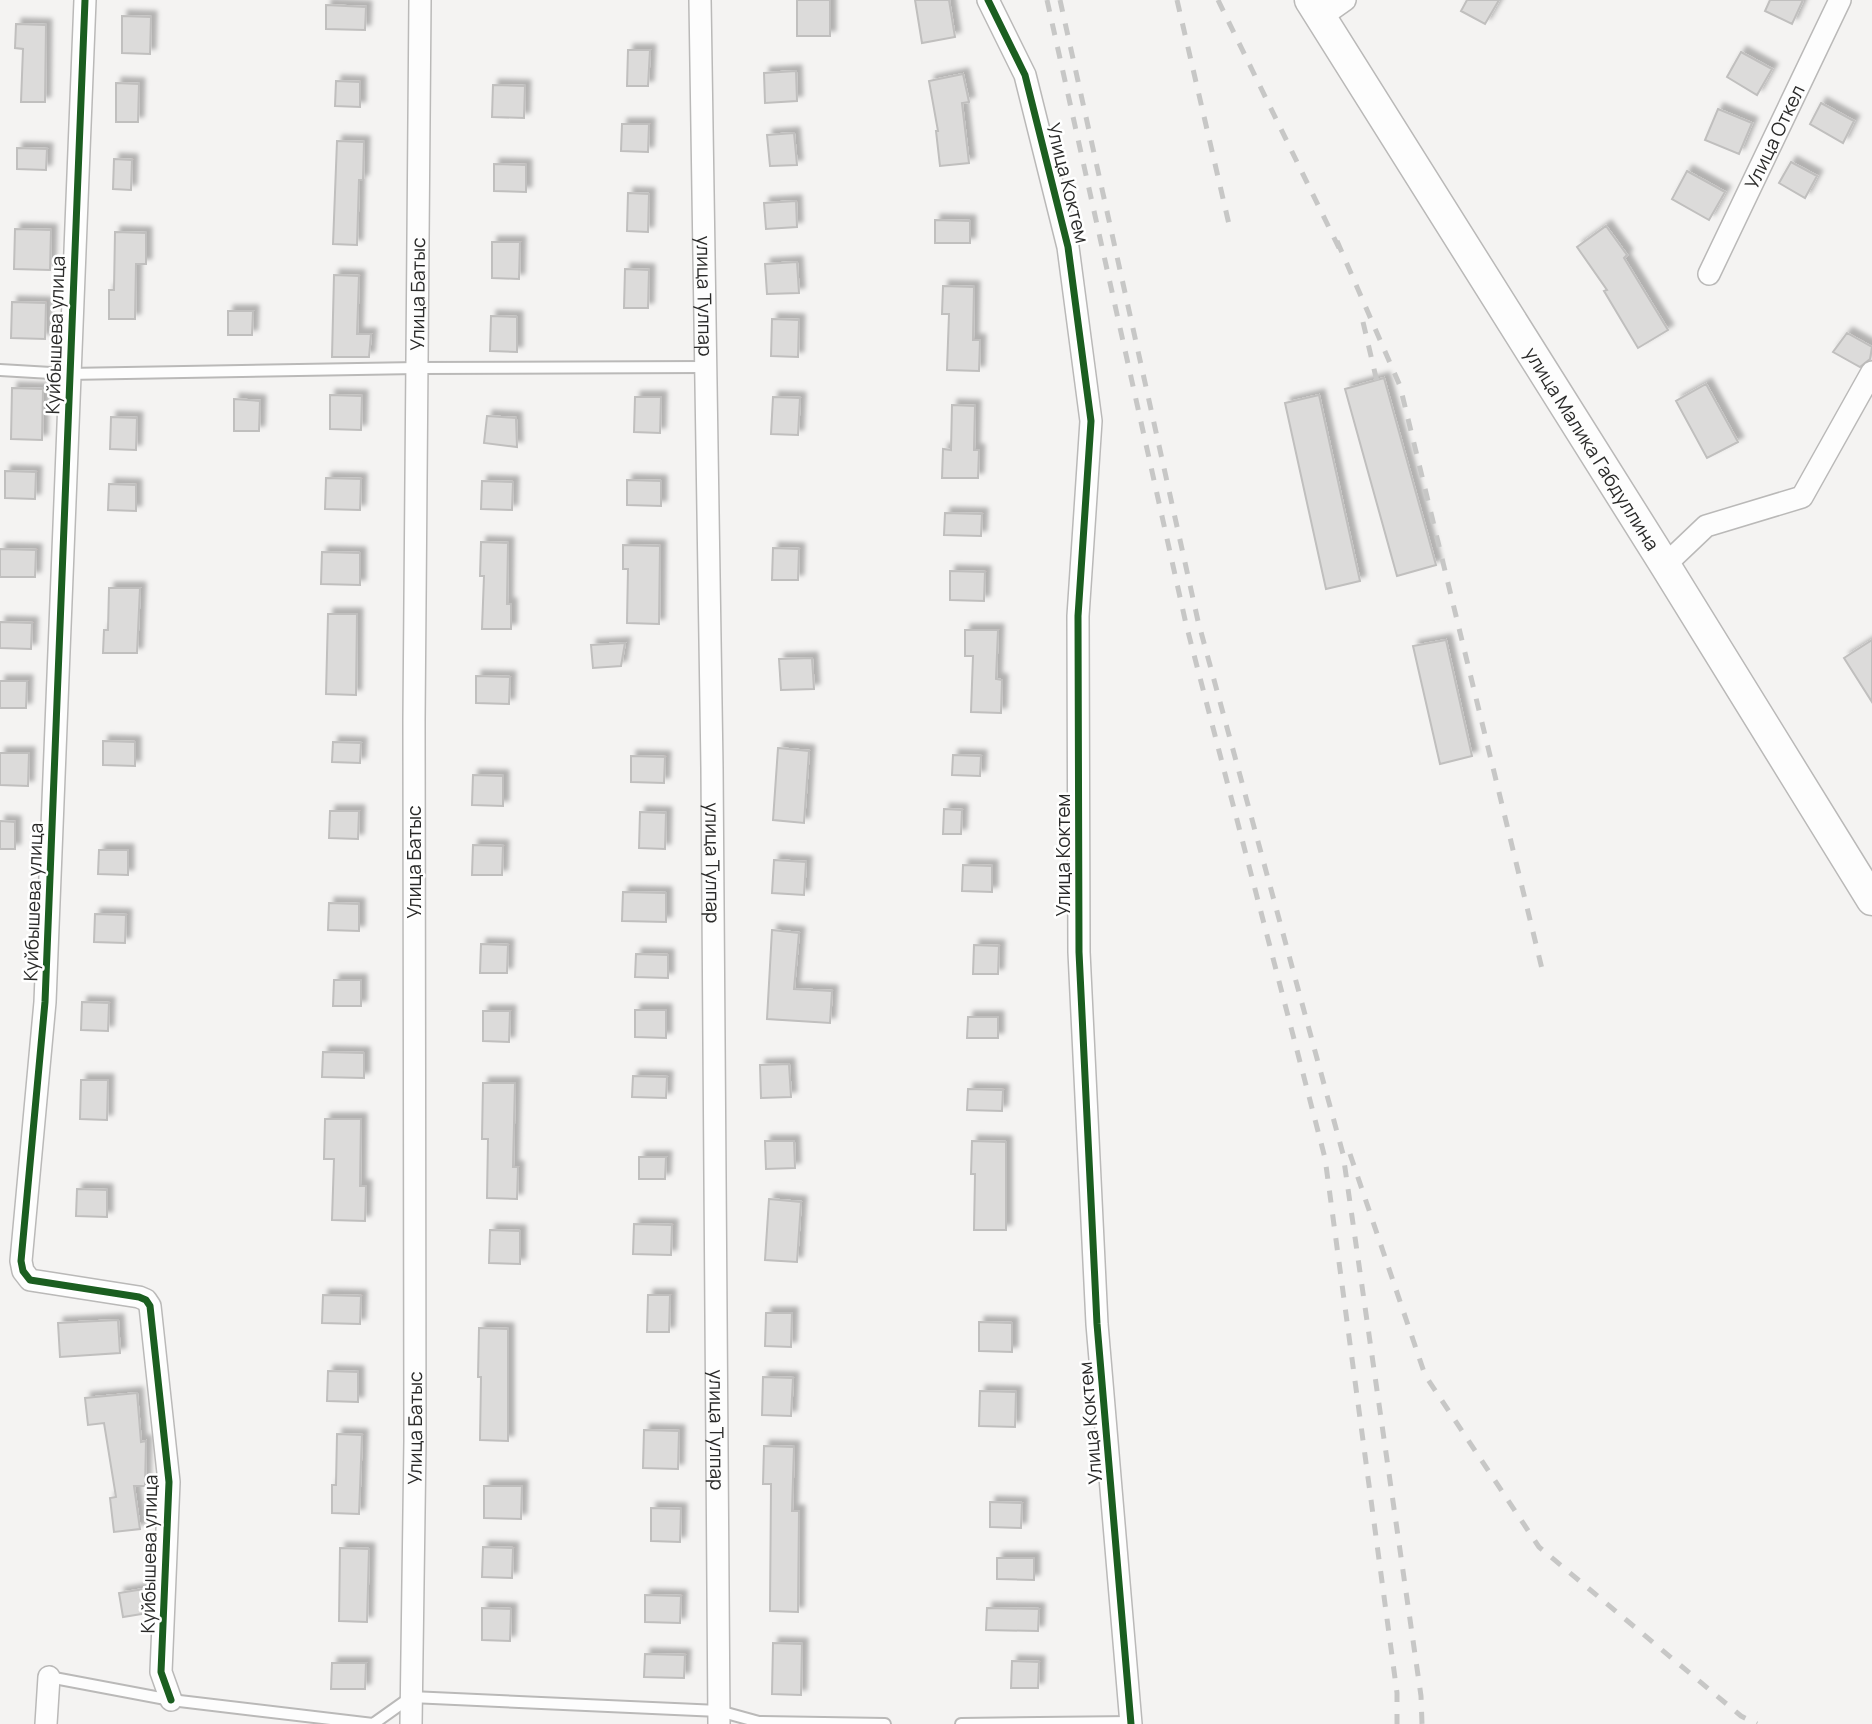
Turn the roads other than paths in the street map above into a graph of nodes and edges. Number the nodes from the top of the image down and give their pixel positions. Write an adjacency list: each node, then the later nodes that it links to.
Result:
1 (85, 0): 13 (street, Куйбышева улица)
2 (420, 0): 10 (street, Улица Батыс)
3 (700, 0): 9 (street, улица Тулпар)
4 (988, 0): 20 (street, Улица Коктем)
5 (1345, 0): 7 (street)
6 (1840, 0): 8 (street, Улица Откел)
7 (1315, 9): 14 (main road, улица Малика Габдуллина)
8 (1709, 274)
9 (706, 367): 10 (lane); 19 (street, улица Тулпар)
10 (417, 368): 13 (lane); 17 (street, Улица Батыс)
11 (0, 370): 13 (lane)
12 (1872, 372): 14 (street)
13 (68, 374): 18 (street, Куйбышева улица)
14 (1665, 565): 15 (main road, улица Малика Габдуллина)
15 (1872, 900)
16 (49, 1677): 18 (lane); 21 (street)
17 (411, 1697): 18 (lane); 19 (lane); 22 (street, Улица Батыс)
18 (171, 1700)
19 (719, 1717): 23 (lane)
20 (1131, 1723): 24 (lane)
21 (46, 1724)
22 (411, 1724)
23 (886, 1724)
24 (961, 1724)

